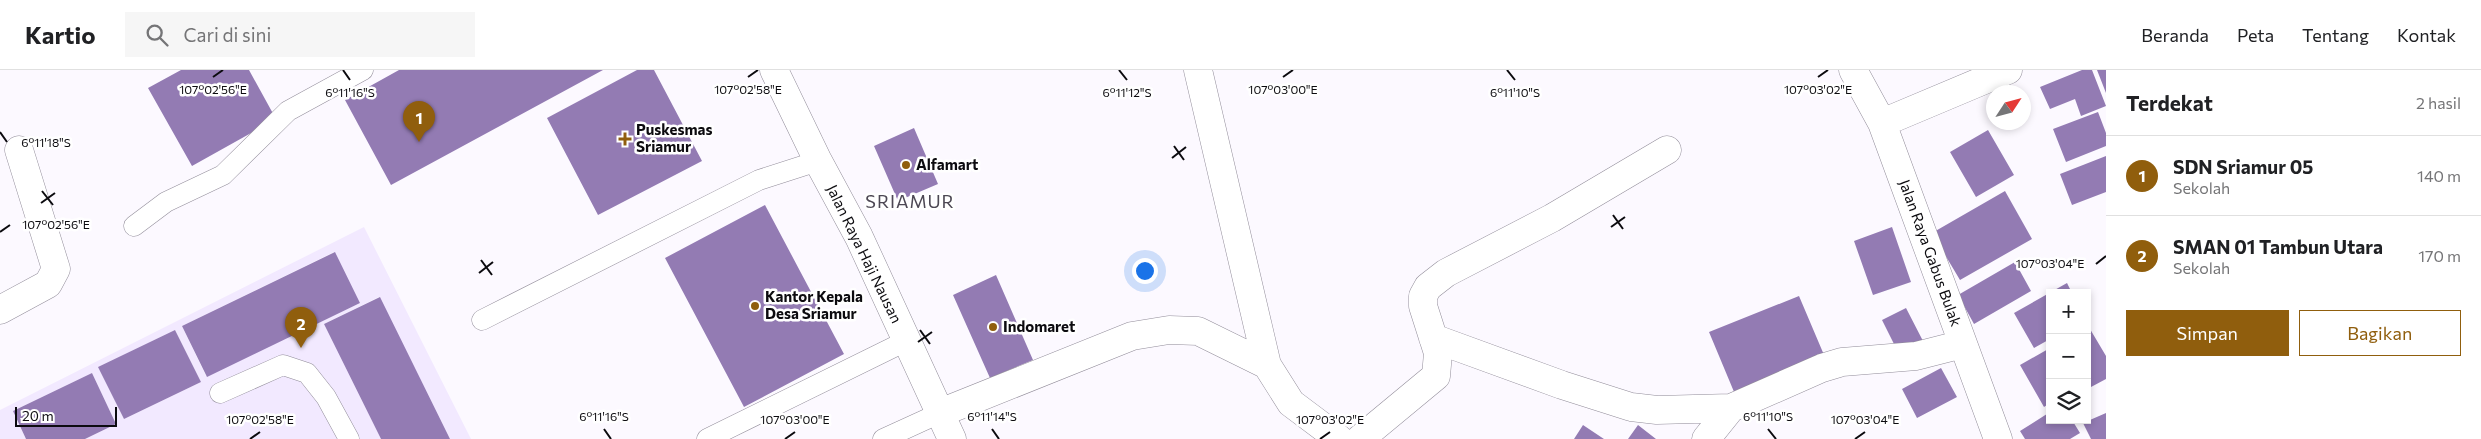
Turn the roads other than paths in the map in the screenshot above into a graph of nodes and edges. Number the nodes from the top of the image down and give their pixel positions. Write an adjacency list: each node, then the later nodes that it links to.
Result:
1 (363, 70): 10 (lane)
2 (774, 70): 9 (street, Jalan Raya Haji Nausan)
3 (1198, 70): 16 (street)
4 (1853, 70): 6 (street, Jalan Raya Gabus Bulak)
5 (2008, 70): 6 (street)
6 (1882, 123): 15 (street, Jalan Raya Gabus Bulak)
7 (18, 150): 11 (street)
8 (1667, 150): 13 (street)
9 (818, 160): 12 (lane); 14 (street, Jalan Raya Haji Nausan)
10 (134, 226)
11 (0, 310)
12 (482, 320)
13 (1433, 338): 18 (street); 25 (street)
14 (906, 341): 19 (street, Jalan Raya Haji Nausan); 21 (lane)
15 (1963, 344): 18 (street); 27 (street, Jalan Raya Gabus Bulak)
16 (1267, 365): 19 (street); 24 (street)
17 (220, 393): 20 (lane)
18 (1731, 408): 26 (street)
19 (940, 413): 22 (lane); 23 (street, Jalan Raya Haji Nausan)
20 (349, 439)
21 (707, 439)
22 (883, 439)
23 (952, 439)
24 (1339, 439)
25 (1360, 439)
26 (1706, 439)
27 (1998, 439)

